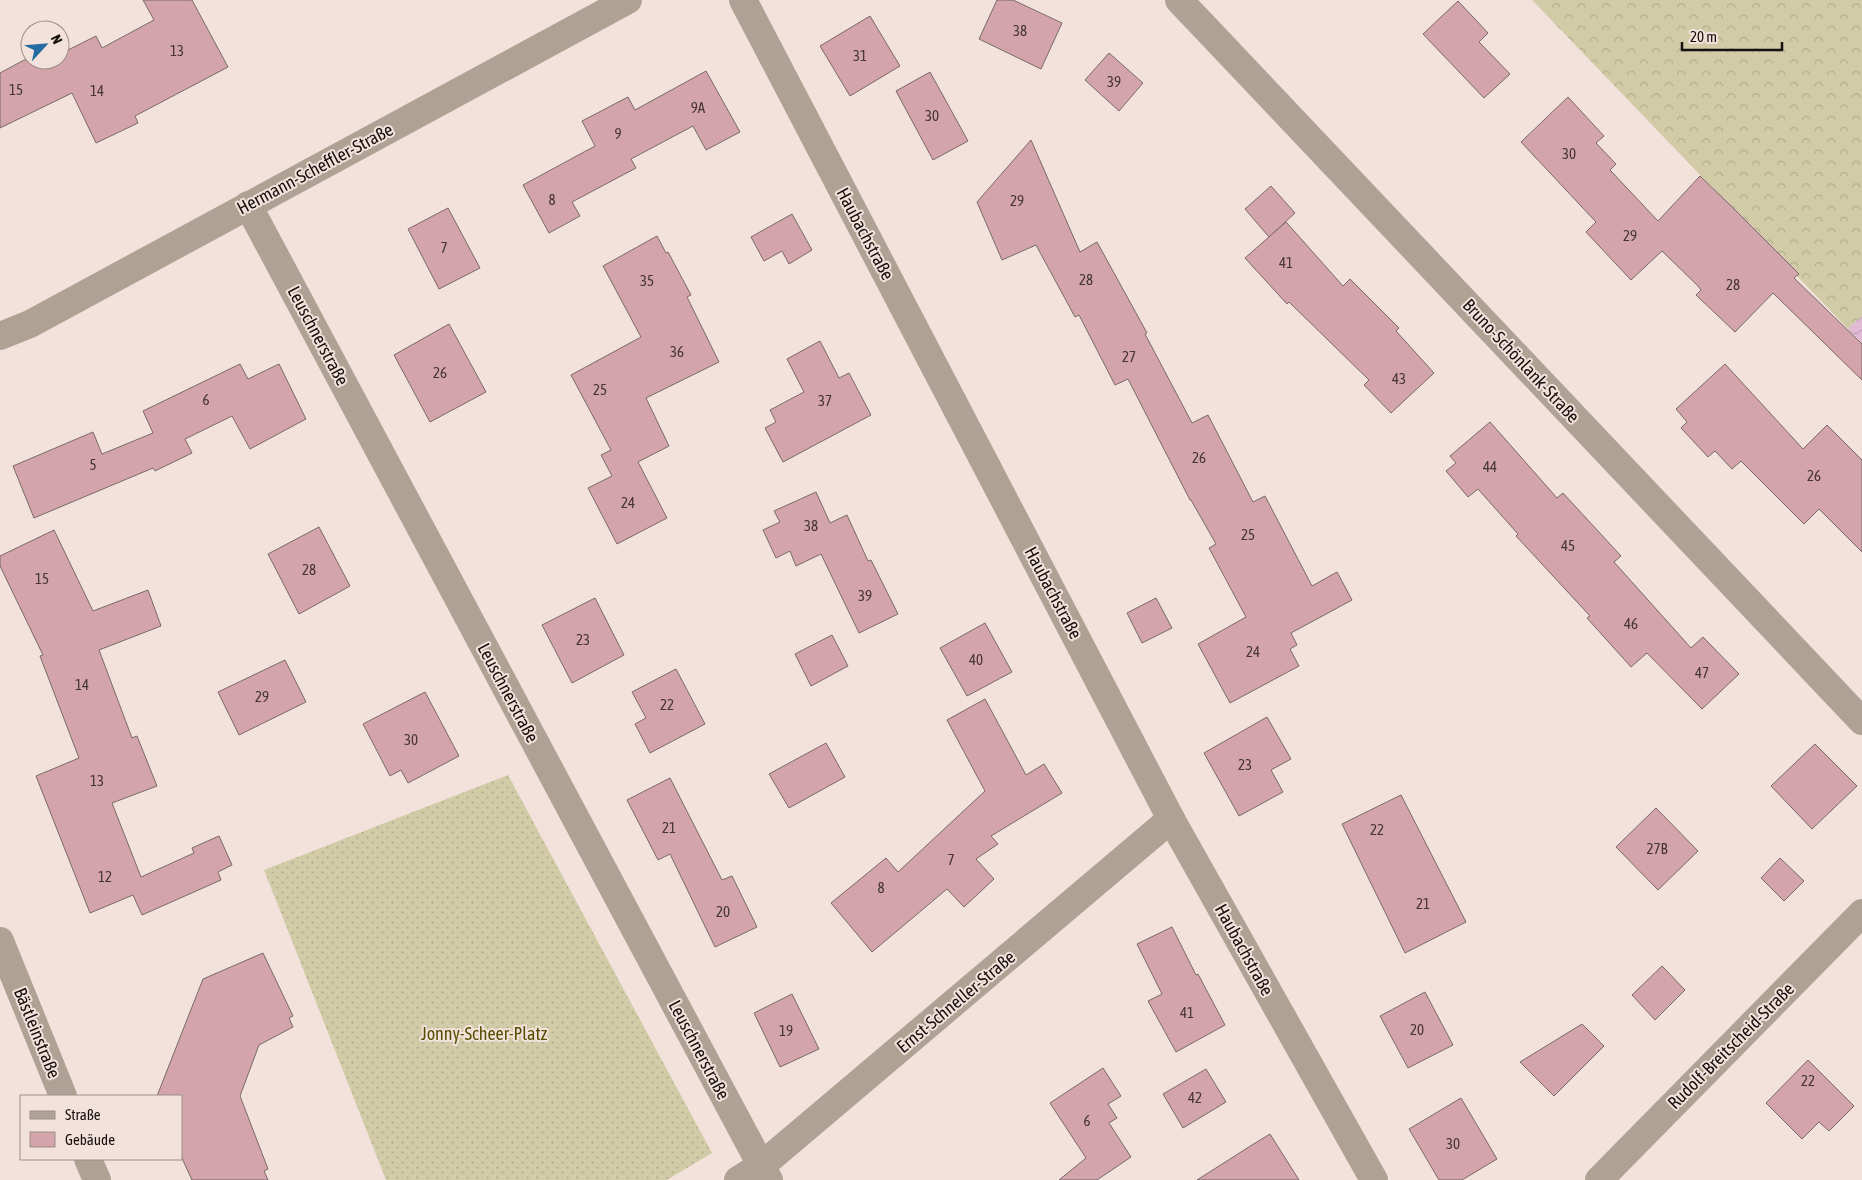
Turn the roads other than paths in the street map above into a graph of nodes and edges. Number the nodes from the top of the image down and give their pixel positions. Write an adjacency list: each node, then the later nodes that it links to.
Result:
1 (628, 0): 4 (street, Hermann-Scheffler-Straße)
2 (743, 0): 7 (street, Haubachstraße)
3 (1180, 0): 6 (street, Bruno-Schönlank-Straße)
4 (248, 205): 5 (street, Hermann-Scheffler-Straße); 12 (street, Leuschnerstraße)
5 (0, 336)
6 (1862, 721)
7 (1171, 820): 12 (street, Ernst-Schneller-Straße); 15 (street, Haubachstraße)
8 (1862, 913): 16 (street, Rudolf-Breitscheid-Straße)
9 (0, 941): 10 (street, Bästleinstraße)
10 (63, 1095)
11 (88, 1160): 13 (street)
12 (765, 1173): 14 (street, Ernst-Schneller-Straße)
13 (97, 1180)
14 (738, 1180)
15 (1374, 1180)
16 (1599, 1180)

